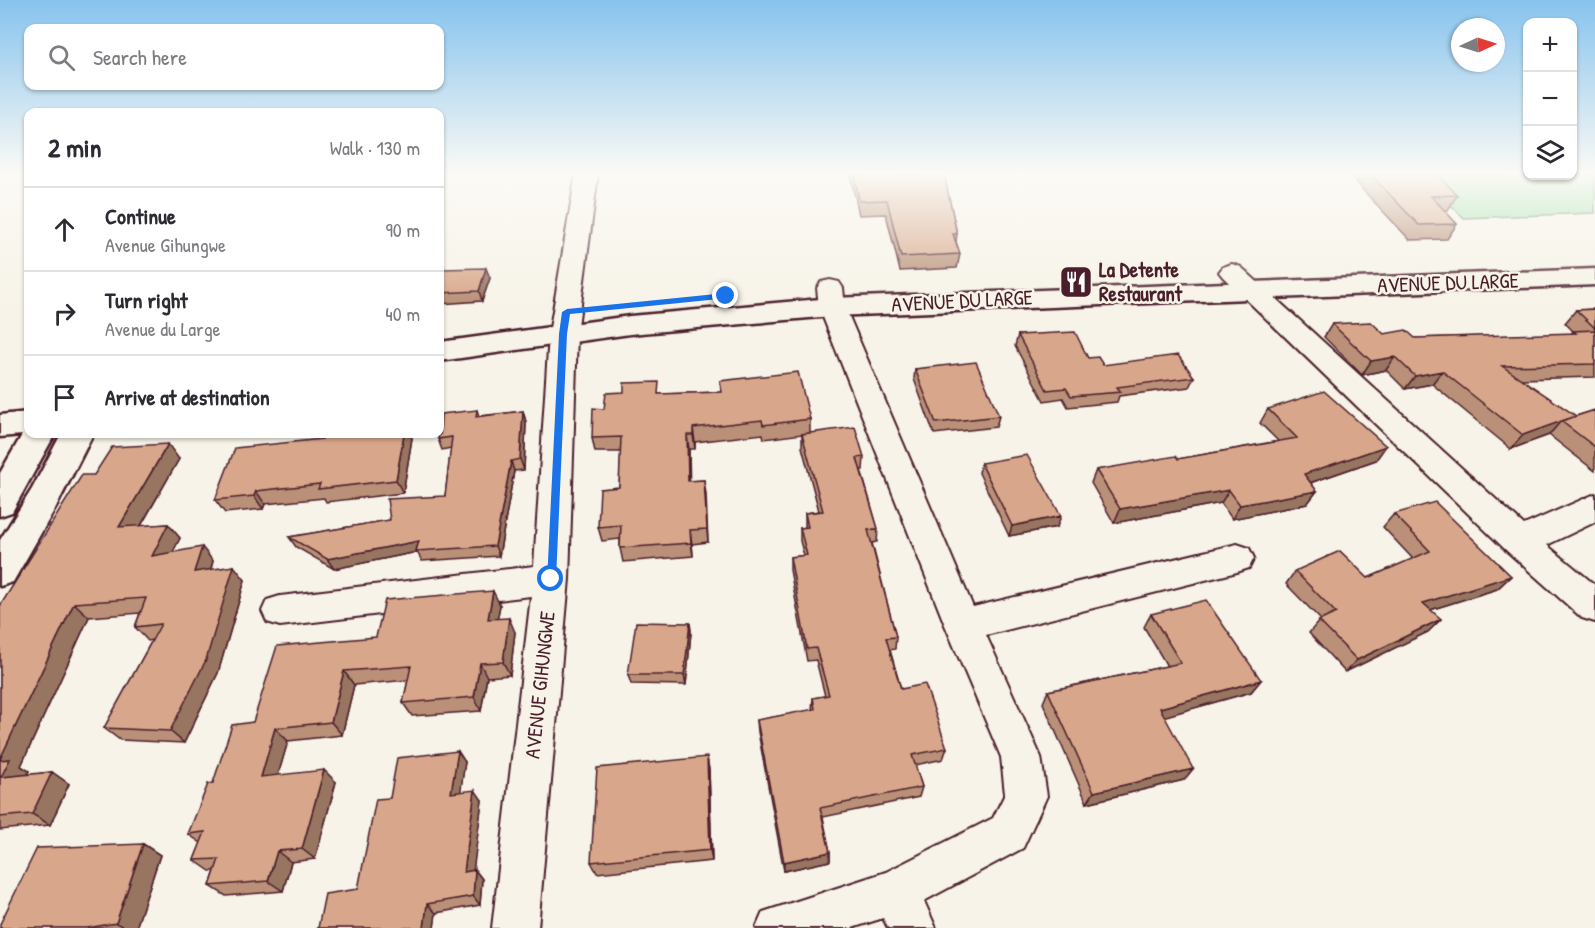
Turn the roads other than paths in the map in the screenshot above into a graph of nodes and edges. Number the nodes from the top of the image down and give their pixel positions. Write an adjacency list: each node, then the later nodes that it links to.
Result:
1 (581, 217): 6 (street, AVENUE GIHUNGWE)
2 (1595, 259): 4 (main road, AVENUE DU LARGE)
3 (1595, 277): 4 (main road, AVENUE DU LARGE)
4 (1241, 281): 5 (main road, AVENUE DU LARGE); 17 (street)
5 (831, 298): 6 (main road, AVENUE DU LARGE); 23 (street)
6 (565, 323): 7 (main road, AVENUE DU LARGE); 8 (main road, AVENUE DU LARGE); 20 (street, AVENUE GIHUNGWE)
7 (444, 331)
8 (444, 351)
9 (24, 400): 10 (main road)
10 (0, 403)
11 (24, 423): 12 (main road)
12 (0, 426)
13 (37, 438): 15 (main road)
14 (75, 438): 19 (main road)
15 (0, 503)
16 (1595, 507): 17 (street)
17 (1520, 542): 21 (street)
18 (1237, 558): 23 (street)
19 (0, 571)
20 (551, 579): 22 (street); 25 (street, AVENUE GIHUNGWE)
21 (1595, 607)
22 (280, 612)
23 (963, 625): 24 (street)
24 (903, 910): 26 (street)
25 (514, 928)
26 (779, 928)

